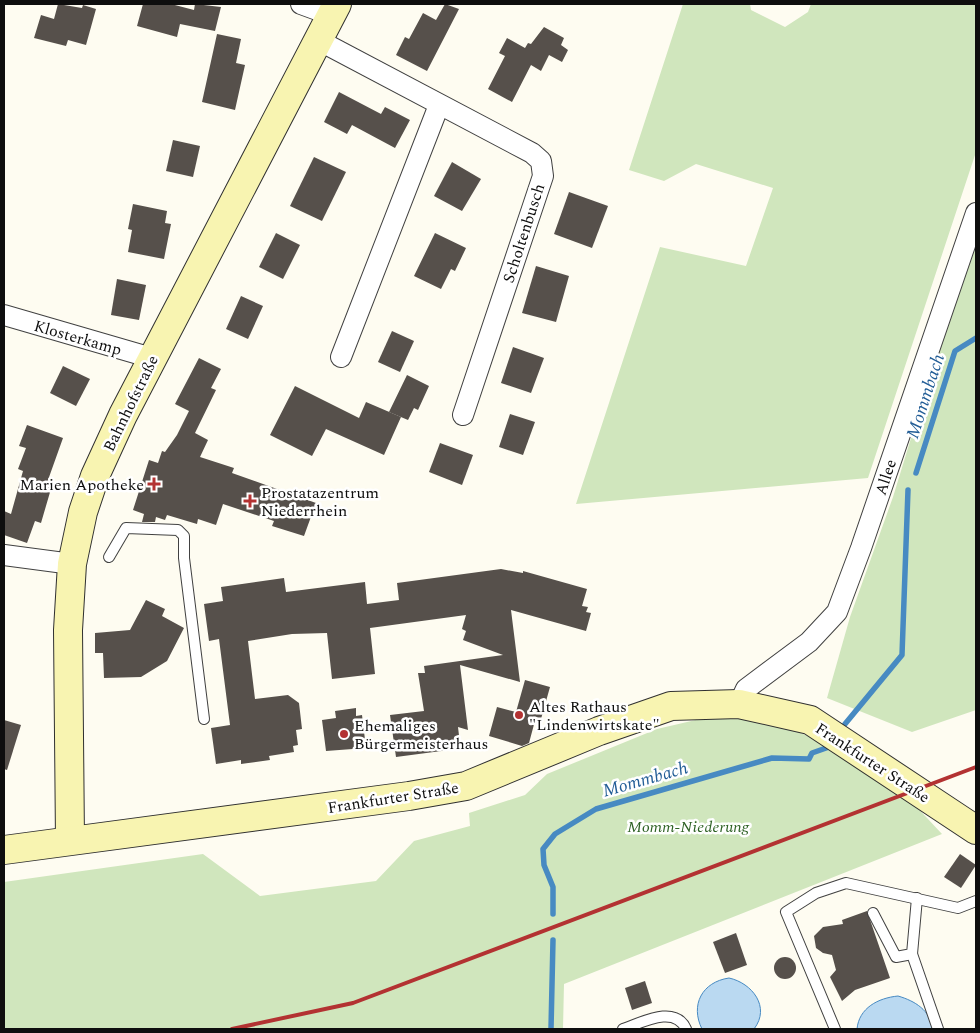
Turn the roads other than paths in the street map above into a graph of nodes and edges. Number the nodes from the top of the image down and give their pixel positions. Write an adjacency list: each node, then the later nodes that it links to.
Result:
1 (301, 4): 2 (street)
2 (334, 9): 3 (main road, Bahnhofstraße)
3 (318, 40): 4 (street, Scholtenbusch); 8 (main road, Bahnhofstraße)
4 (439, 105): 7 (street); 9 (street, Scholtenbusch)
5 (976, 213): 13 (street, Allee)
6 (4, 315): 8 (street, Klosterkamp)
7 (340, 357)
8 (152, 358): 12 (main road, Bahnhofstraße)
9 (463, 415)
10 (4, 556): 12 (street)
11 (109, 557): 14 (lane)
12 (72, 564): 16 (main road, Bahnhofstraße)
13 (739, 704): 15 (main road, Frankfurter Straße); 16 (main road, Frankfurter Straße)
14 (204, 719)
15 (976, 830)
16 (70, 840): 17 (main road, Frankfurter Straße)
17 (4, 850)
18 (917, 898): 19 (lane); 21 (lane); 24 (lane)
19 (976, 901)
20 (873, 913): 21 (lane)
21 (912, 954): 25 (lane)
22 (622, 1029): 23 (lane)
23 (686, 1029)
24 (835, 1029)
25 (938, 1029)

